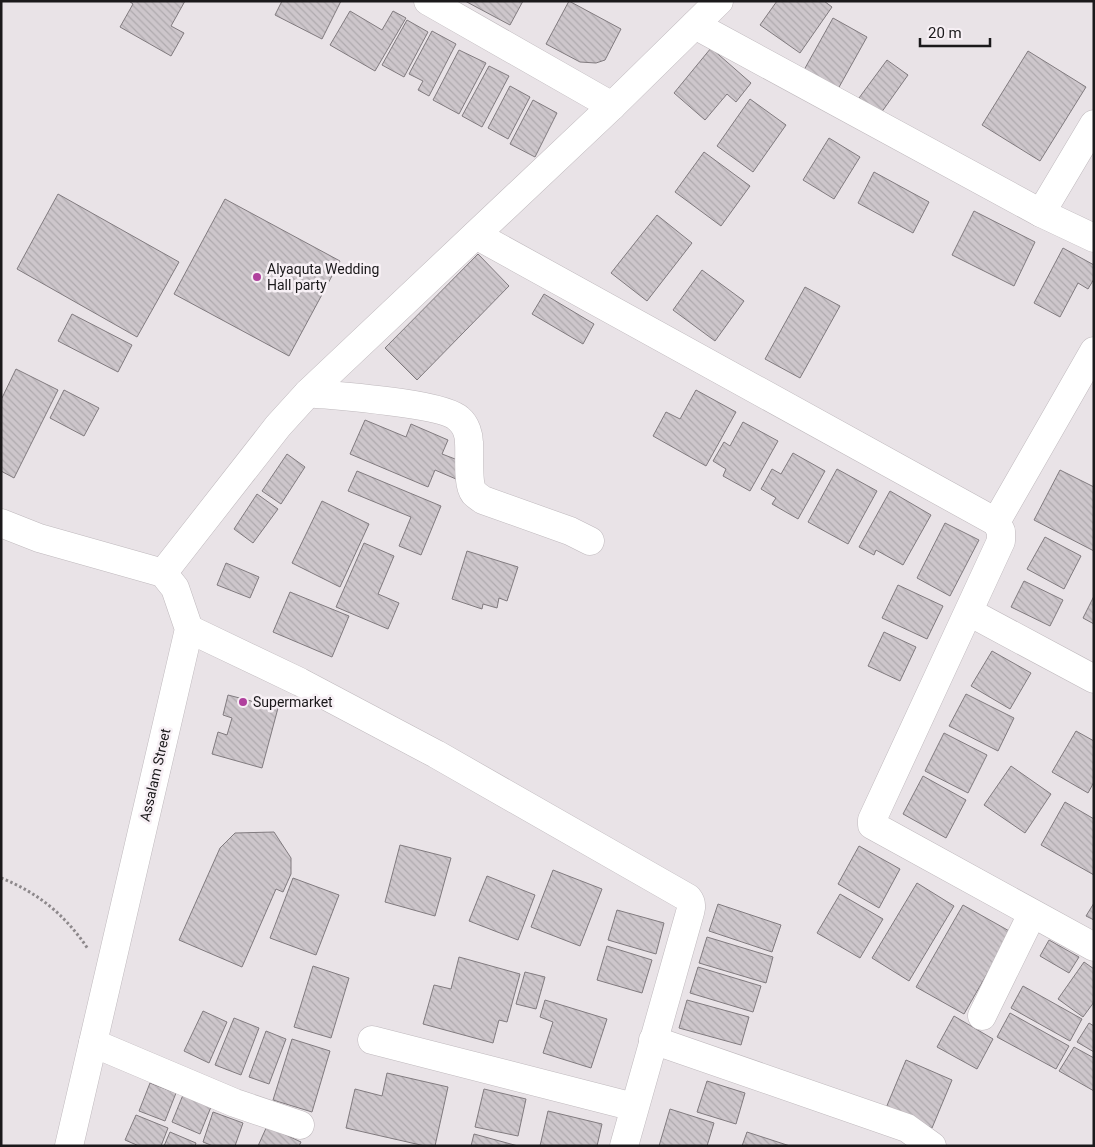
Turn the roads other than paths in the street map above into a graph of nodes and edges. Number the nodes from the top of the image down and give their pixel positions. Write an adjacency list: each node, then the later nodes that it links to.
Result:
1 (428, 1): 4 (street)
2 (719, 1): 3 (street)
3 (695, 25): 4 (street); 6 (street)
4 (612, 106): 7 (street)
5 (1094, 124): 6 (street)
6 (1041, 213): 8 (street)
7 (476, 235): 10 (street); 11 (street)
8 (1094, 238)
9 (1094, 352): 11 (street)
10 (308, 393): 13 (street); 14 (street)
11 (996, 522): 15 (street)
12 (1, 523): 14 (street)
13 (590, 541)
14 (163, 573): 16 (street)
15 (969, 612): 17 (street); 18 (street)
16 (189, 629): 22 (street); 23 (street, Assalam Street)
17 (1094, 679)
18 (1032, 914): 19 (street); 20 (street)
19 (1094, 947)
20 (982, 1016)
21 (372, 1040): 24 (street)
22 (653, 1040): 24 (street); 28 (street)
23 (93, 1043): 25 (street); 26 (street, Assalam Street)
24 (634, 1107): 27 (street)
25 (300, 1126)
26 (69, 1146)
27 (624, 1146)
28 (932, 1146)

